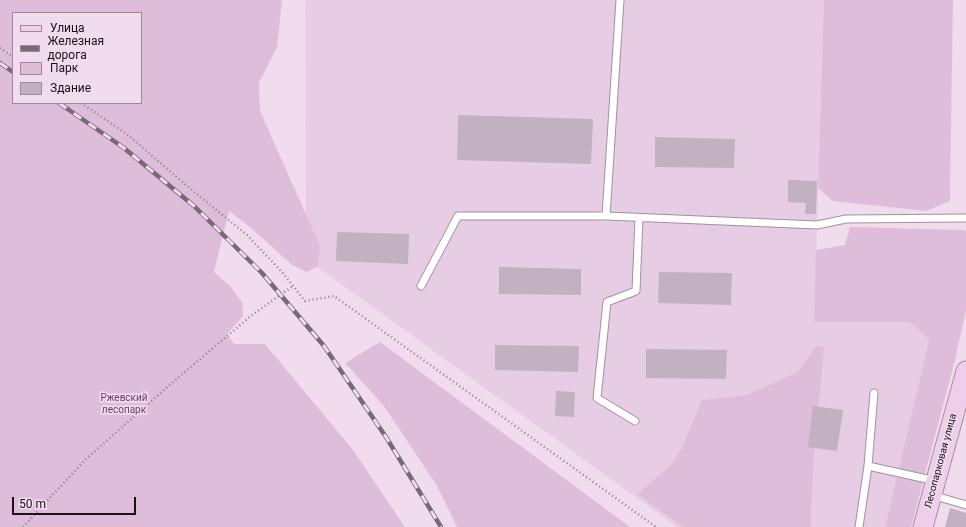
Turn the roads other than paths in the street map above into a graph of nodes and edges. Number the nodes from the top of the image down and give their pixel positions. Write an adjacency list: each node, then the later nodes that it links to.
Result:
1 (620, 0): 2 (lane)
2 (606, 216): 3 (lane); 5 (lane)
3 (639, 218): 4 (lane); 8 (lane)
4 (966, 218)
5 (421, 286)
6 (966, 371): 10 (street, Лесопарковая улица)
7 (874, 393): 9 (lane)
8 (635, 421)
9 (868, 466): 10 (lane); 12 (lane)
10 (934, 488): 11 (lane); 13 (street, Лесопарковая улица)
11 (966, 505)
12 (859, 527)
13 (923, 527)

